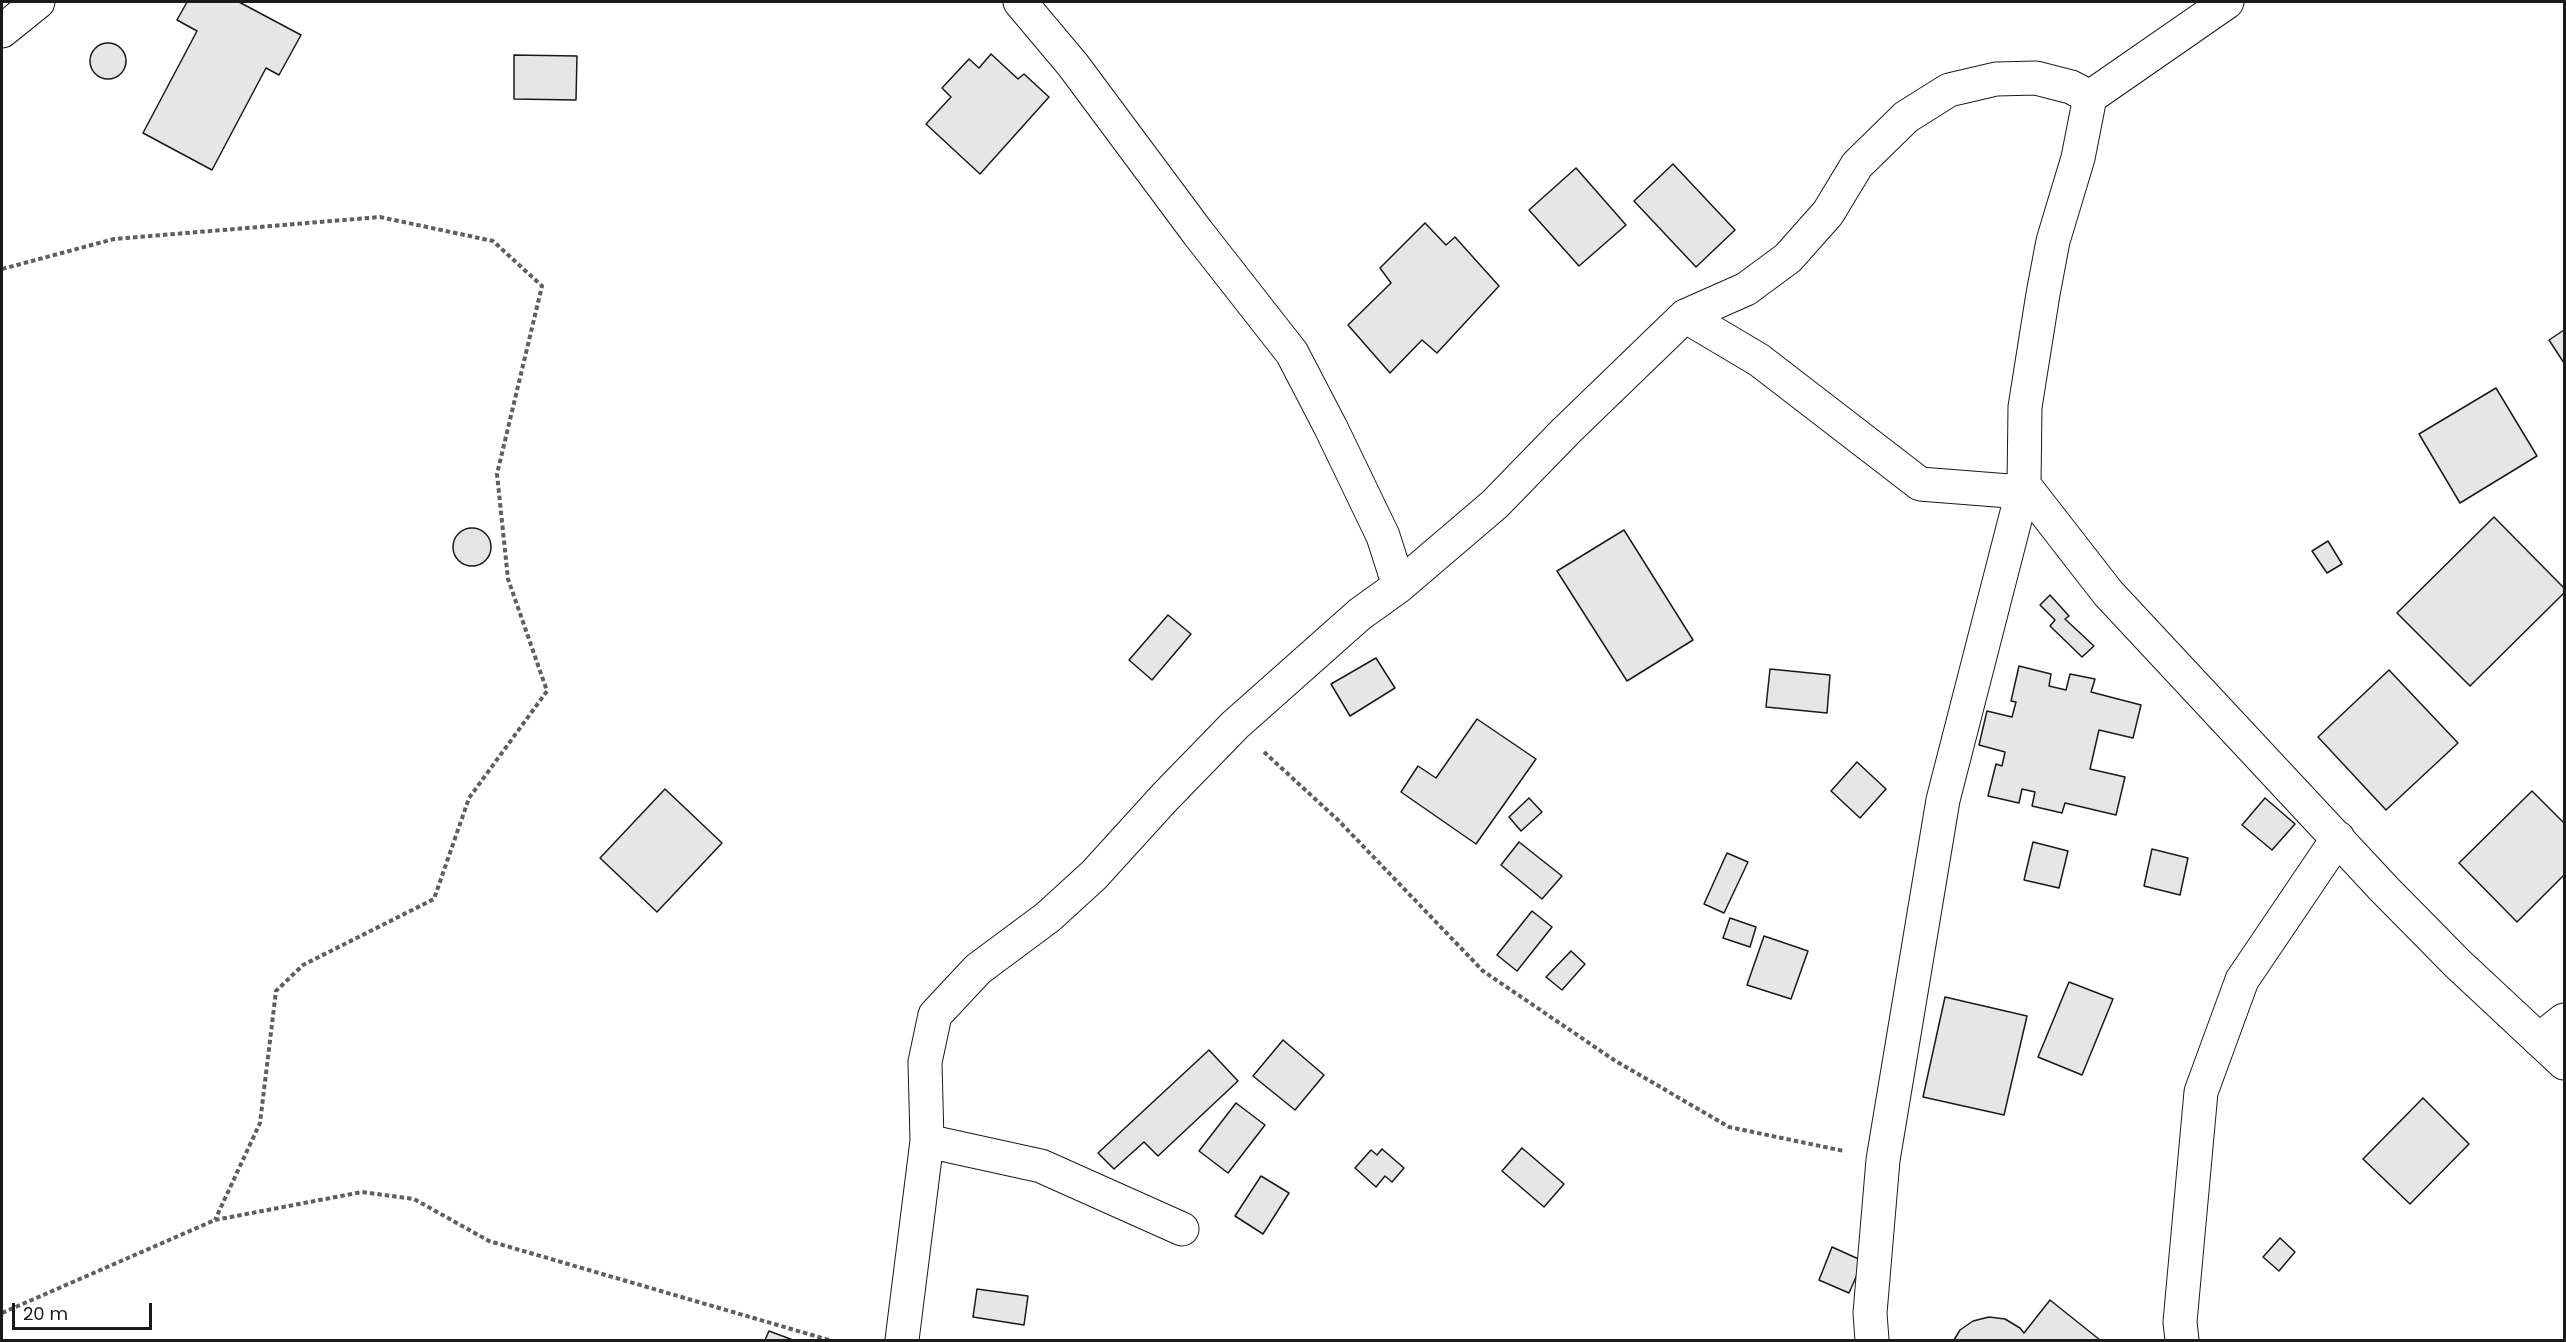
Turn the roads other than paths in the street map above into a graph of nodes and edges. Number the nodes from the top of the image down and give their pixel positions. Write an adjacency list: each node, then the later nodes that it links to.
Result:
1 (39, 2): 5 (street)
2 (1020, 2): 4 (street)
3 (2227, 2): 6 (street)
4 (1044, 14): 9 (street)
5 (2, 31)
6 (2090, 97): 7 (street); 8 (street)
7 (1685, 316): 8 (street); 9 (street)
8 (2023, 489): 10 (street); 17 (street)
9 (1399, 586): 14 (street)
10 (2338, 838): 12 (street); 18 (street)
11 (2565, 1020): 12 (street)
12 (2539, 1040): 13 (street)
13 (2565, 1063)
14 (927, 1141): 15 (street); 16 (street)
15 (1182, 1229)
16 (902, 1341)
17 (1872, 1341)
18 (2182, 1341)

